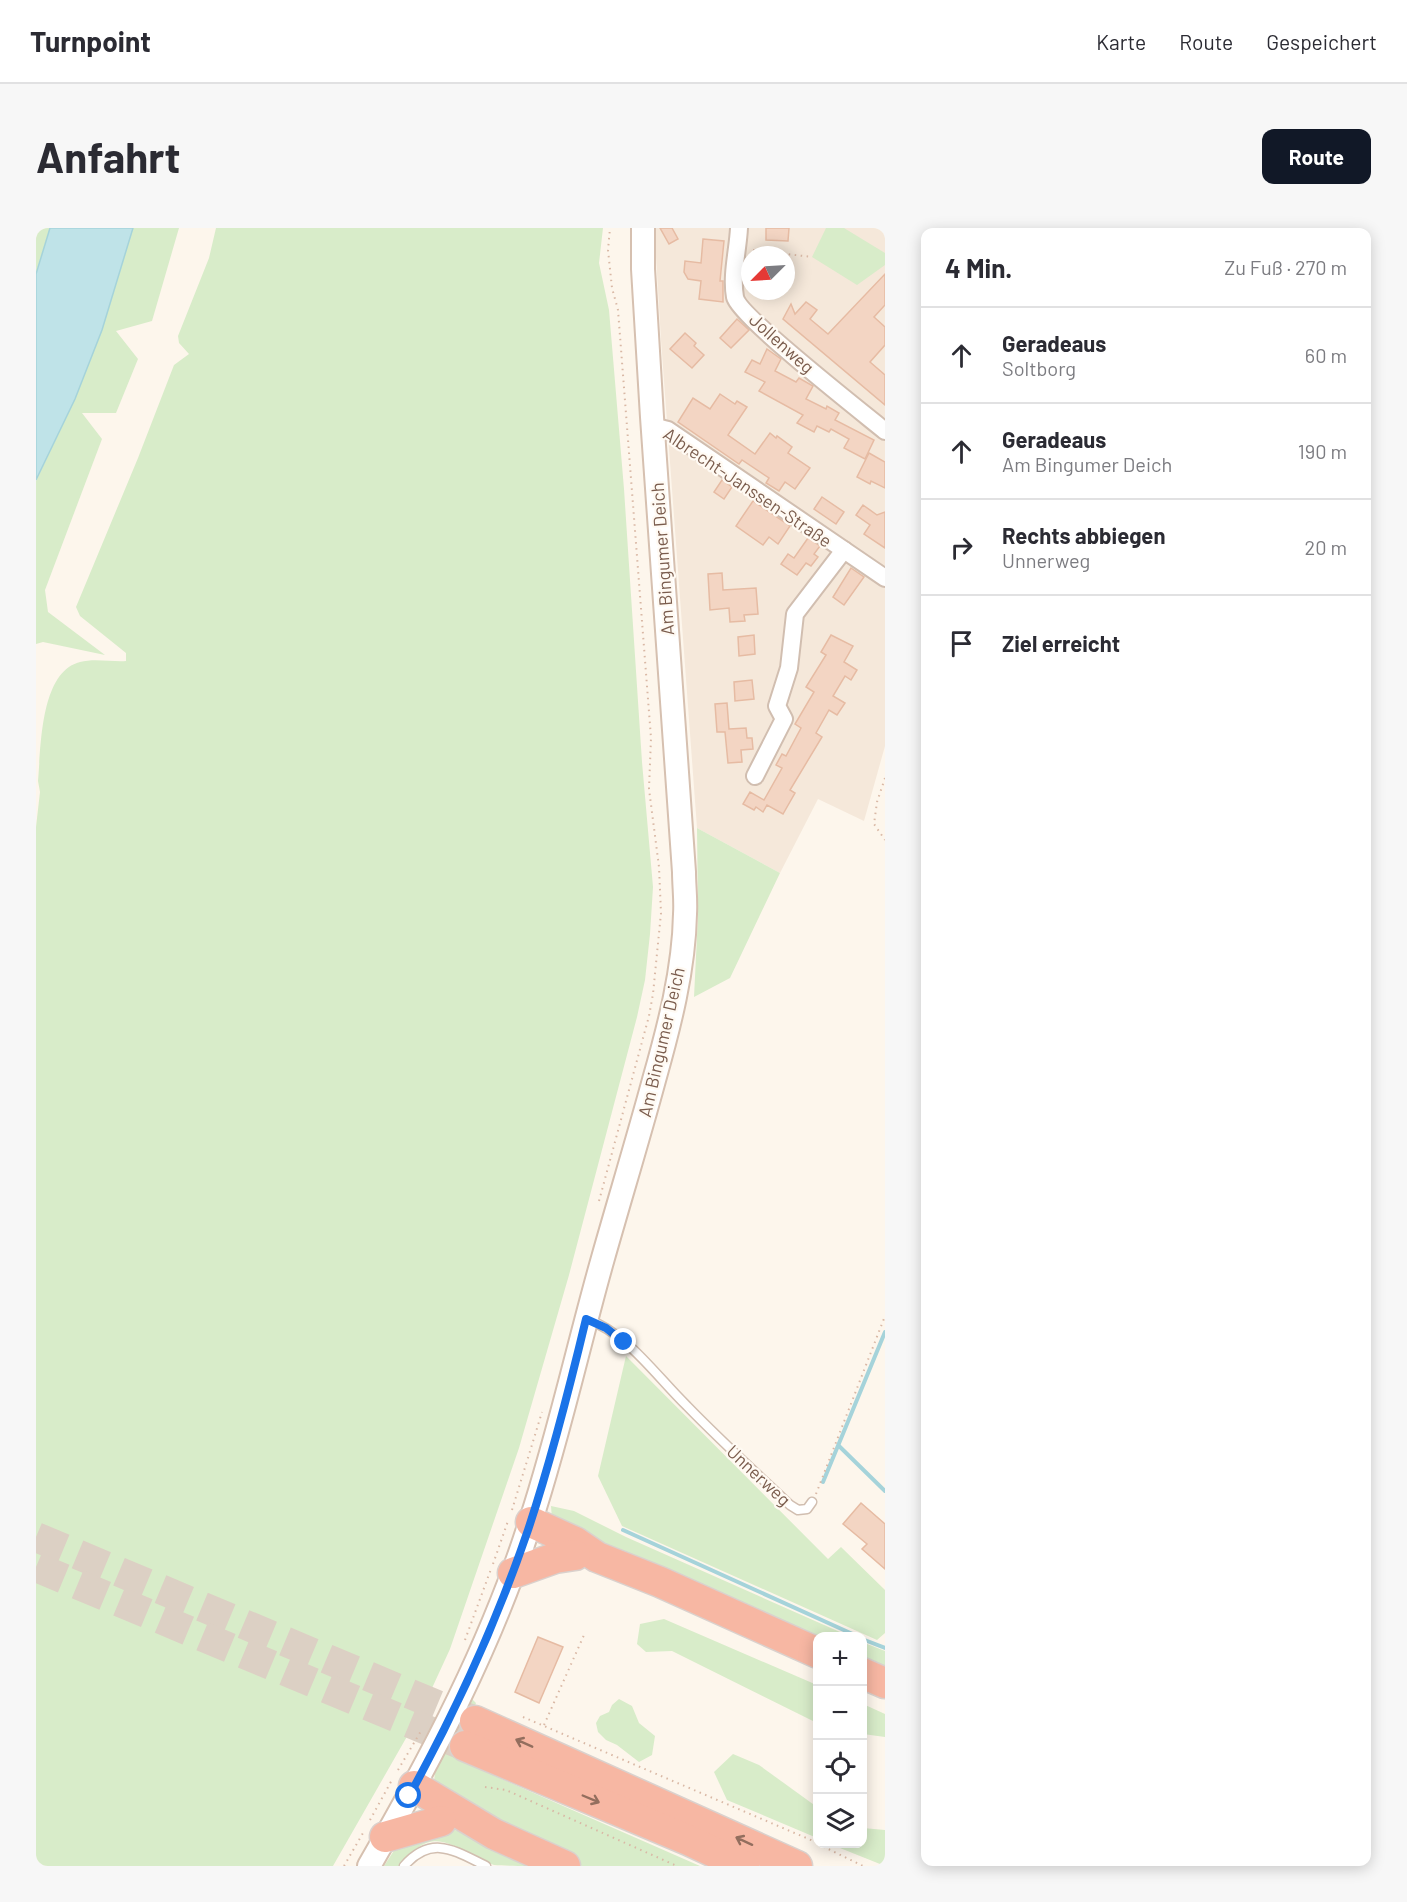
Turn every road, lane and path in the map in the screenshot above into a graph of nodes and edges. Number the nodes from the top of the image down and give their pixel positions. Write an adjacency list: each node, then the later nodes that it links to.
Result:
1 (610, 228): 13 (path)
2 (643, 228): 6 (main road, Am Bingumer Deich)
3 (739, 228): 4 (street, Jollenweg)
4 (738, 249): 5 (path); 7 (street, Jollenweg)
5 (812, 257)
6 (652, 426): 8 (street, Albrecht-Janssen-Straße); 15 (main road, Am Bingumer Deich)
7 (885, 431)
8 (843, 550): 9 (street, Albrecht-Janssen-Straße); 10 (street, Albrecht-Janssen-Straße)
9 (885, 578)
10 (755, 776)
11 (885, 778): 12 (path)
12 (885, 840)
13 (597, 1208)
14 (885, 1316): 17 (path, Unnerweg)
15 (586, 1319): 17 (lane, Unnerweg); 18 (main road, Am Bingumer Deich)
16 (543, 1409): 22 (path)
17 (812, 1502)
18 (529, 1527): 19 (highway); 20 (main road, Am Bingumer Deich)
19 (586, 1556): 20 (highway); 23 (highway)
20 (513, 1573): 29 (main road, Am Bingumer Deich)
21 (585, 1635): 27 (path)
22 (462, 1648)
23 (813, 1651)
24 (867, 1675): 25 (highway)
25 (885, 1683)
26 (523, 1717): 27 (path)
27 (543, 1726): 33 (path)
28 (485, 1787): 39 (path)
29 (411, 1791): 30 (highway); 31 (highway); 32 (main road, Am Bingumer Deich)
30 (441, 1821): 31 (highway); 32 (highway)
31 (494, 1834): 38 (highway)
32 (385, 1838): 35 (main road, Am Bingumer Deich)
33 (813, 1841)
34 (828, 1848): 42 (path)
35 (369, 1866)
36 (404, 1866): 37 (lane)
37 (486, 1866)
38 (565, 1866)
39 (677, 1866)
40 (744, 1866): 41 (highway, one-way to 40)
41 (797, 1866)
42 (863, 1866)

